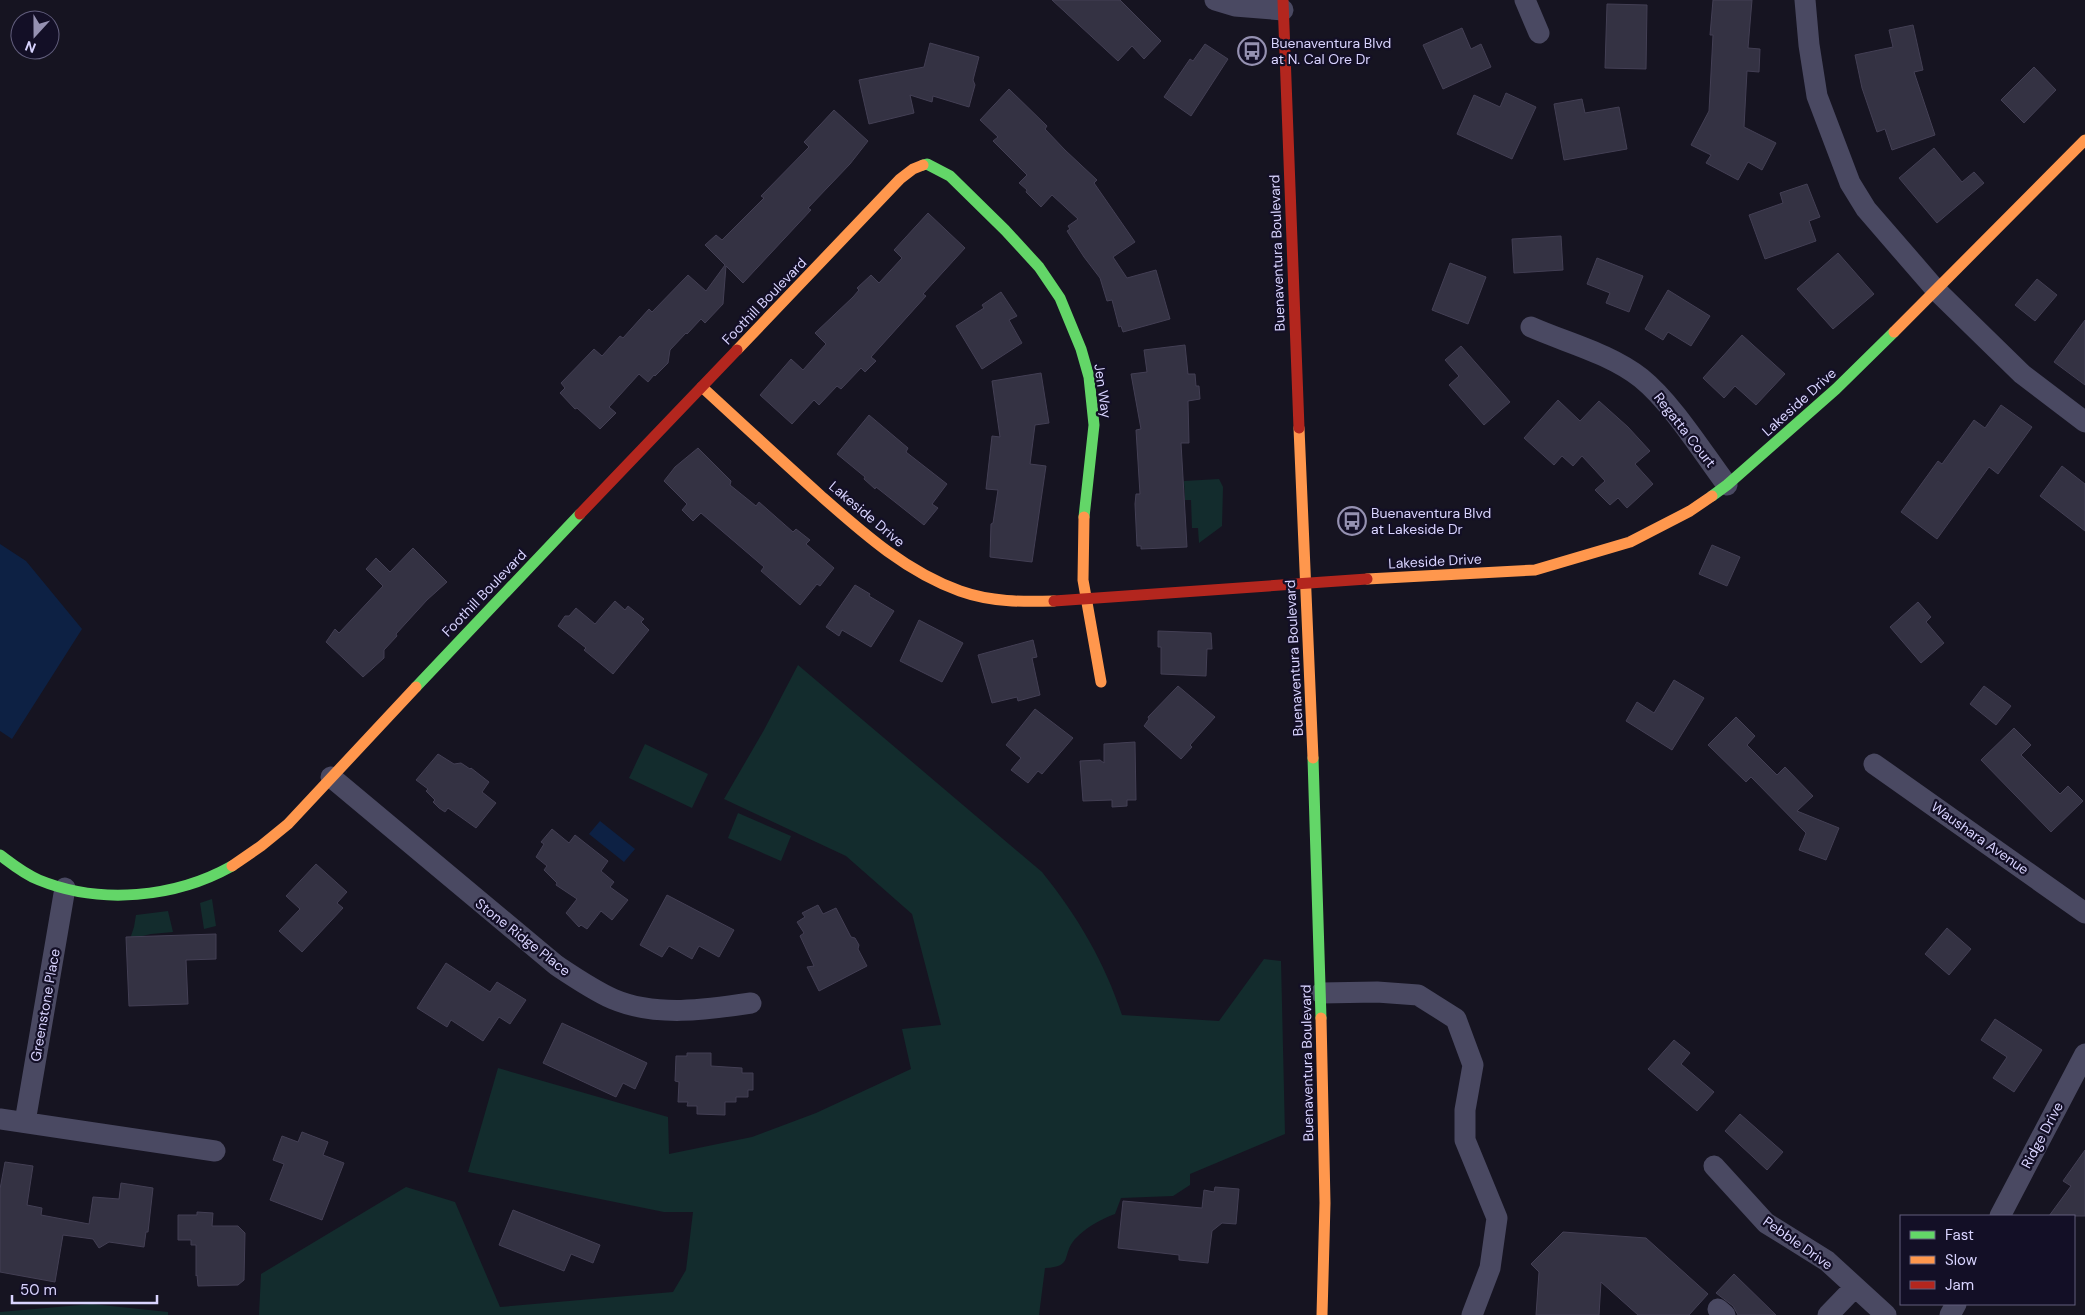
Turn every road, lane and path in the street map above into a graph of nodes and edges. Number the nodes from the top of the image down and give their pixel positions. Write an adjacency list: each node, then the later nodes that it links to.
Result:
1 (1215, 0): 4 (street)
2 (1525, 0): 5 (street)
3 (1805, 0): 8 (street)
4 (1283, 5): 13 (street, Buenaventura Boulevard)
5 (1539, 33)
6 (2085, 140): 8 (street, Lakeside Drive)
7 (927, 164): 10 (street, Foothill Boulevard); 14 (street, Jen Way)
8 (1937, 291): 11 (street); 12 (street, Lakeside Drive)
9 (1530, 328): 12 (street, Regatta Court)
10 (702, 387): 14 (street, Lakeside Drive); 17 (street, Foothill Boulevard)
11 (2085, 422)
12 (1727, 485): 13 (street, Lakeside Drive)
13 (1305, 583): 14 (street, Lakeside Drive); 21 (street, Buenaventura Boulevard)
14 (1085, 600): 15 (street, Jen Way)
15 (1101, 682)
16 (1874, 764): 20 (street, Waushara Avenue)
17 (331, 777): 19 (street, Foothill Boulevard); 22 (street, Stone Ridge Place)
18 (0, 855): 19 (street, Foothill Boulevard)
19 (65, 888): 25 (street, Greenstone Place)
20 (2085, 913)
21 (1320, 993): 30 (street, Buenaventura Boulevard); 31 (street)
22 (750, 1003)
23 (2085, 1054): 28 (street, Ridge Drive)
24 (0, 1119): 25 (street)
25 (25, 1122): 26 (street)
26 (215, 1150)
27 (1714, 1166): 29 (street, Pebble Drive)
28 (2001, 1215)
29 (1855, 1287): 32 (street); 33 (street, Pebble Drive)
30 (1322, 1315)
31 (1472, 1315)
32 (1828, 1315)
33 (1886, 1315)

